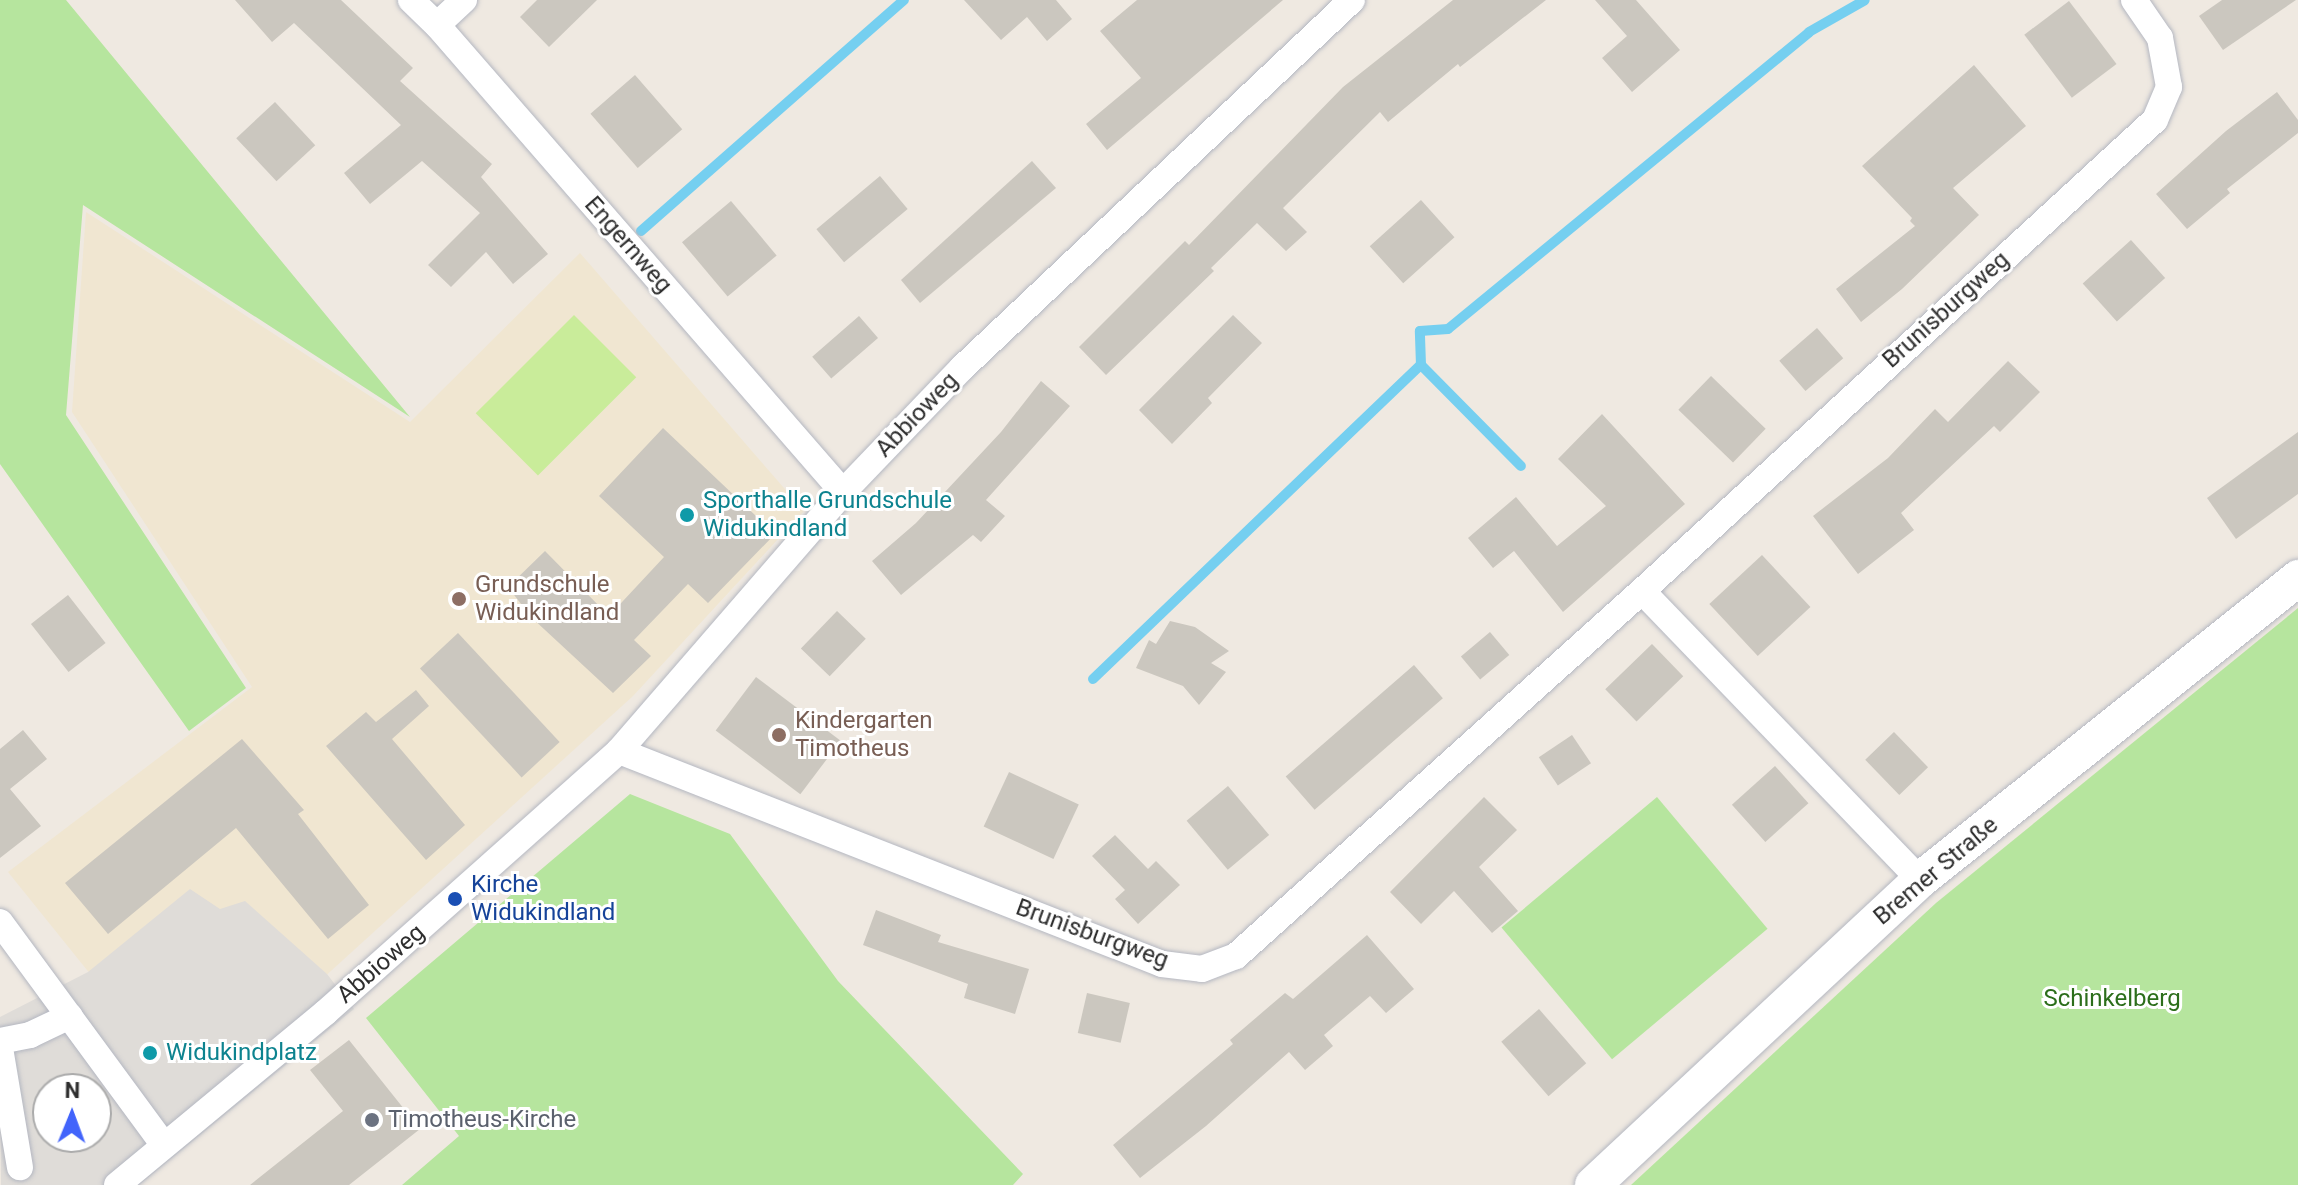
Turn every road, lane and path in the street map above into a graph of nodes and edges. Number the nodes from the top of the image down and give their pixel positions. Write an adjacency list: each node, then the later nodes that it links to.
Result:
1 (411, 0): 5 (street, Engernweg)
2 (464, 0): 5 (street)
3 (1352, 0): 6 (street, Abbioweg)
4 (2134, 0): 8 (street, Brunisburgweg)
5 (437, 25): 6 (street, Engernweg)
6 (843, 492): 9 (street, Abbioweg)
7 (2298, 578): 10 (main road, Bremer Straße)
8 (1642, 591): 9 (street, Brunisburgweg); 10 (street)
9 (619, 751): 15 (street, Abbioweg)
10 (1920, 880): 18 (main road, Bremer Straße)
11 (0, 922): 12 (street)
12 (70, 1016): 13 (street); 15 (street)
13 (0, 1041)
14 (0, 1048): 16 (street)
15 (164, 1145): 17 (street)
16 (20, 1167)
17 (117, 1185)
18 (1593, 1185)

